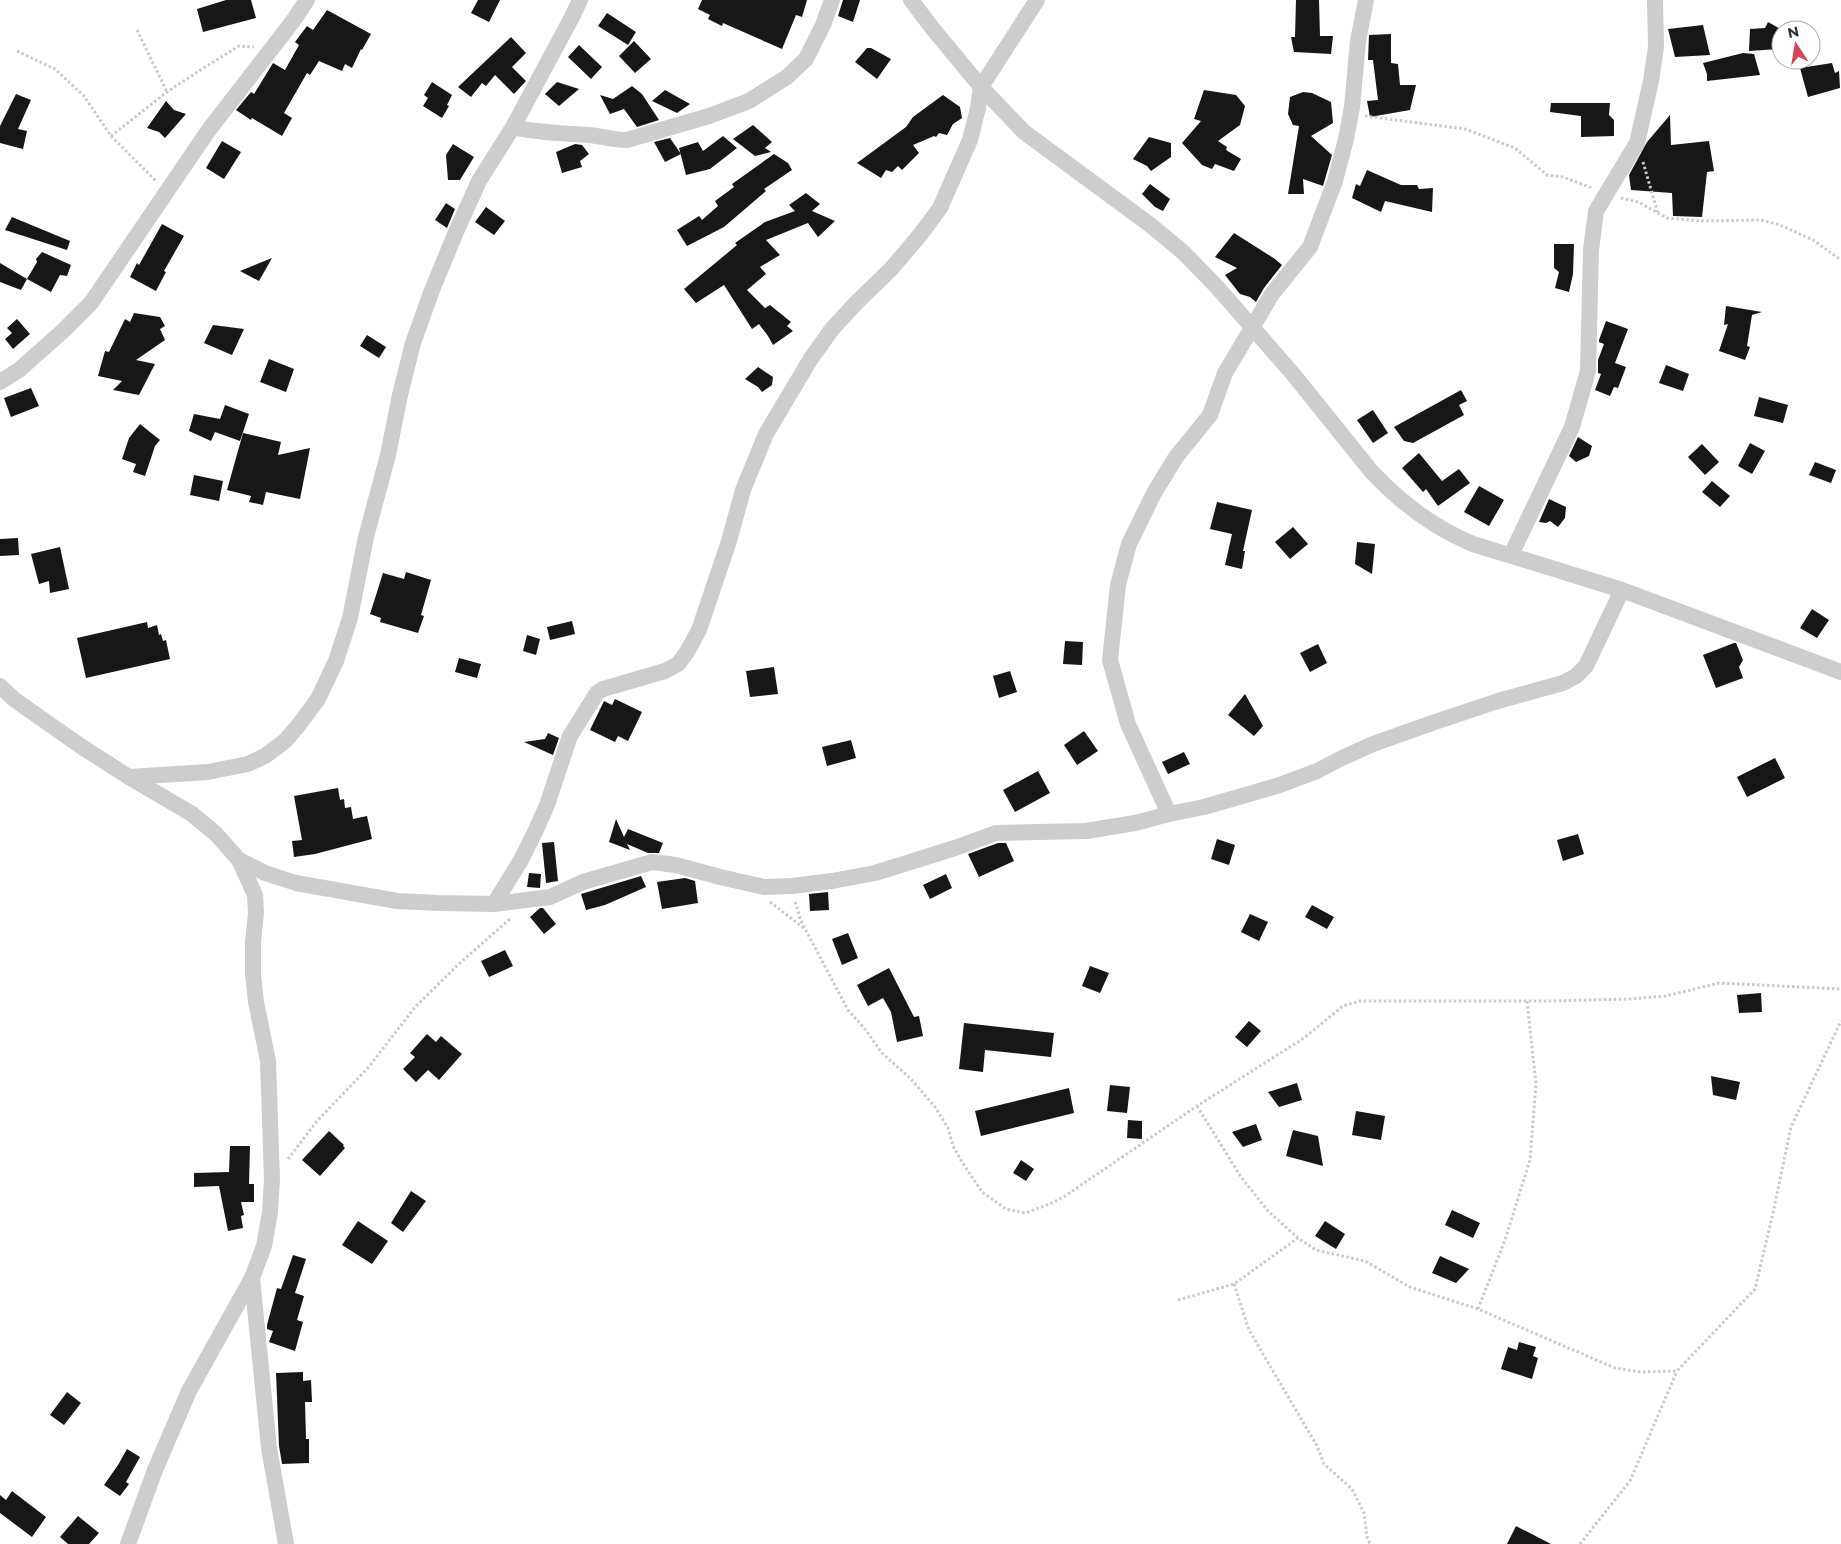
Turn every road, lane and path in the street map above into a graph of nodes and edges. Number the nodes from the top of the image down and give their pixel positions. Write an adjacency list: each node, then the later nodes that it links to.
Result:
1 (307, 0): 9 (street)
2 (580, 0): 13 (street)
3 (832, 0): 13 (street)
4 (911, 0): 11 (street)
5 (1037, 0): 11 (street)
6 (1366, 0): 18 (street)
7 (1655, 0): 15 (street)
8 (137, 30): 12 (path)
9 (272, 47): 12 (path); 16 (street)
10 (17, 51): 14 (path)
11 (981, 87): 18 (street); 30 (street)
12 (167, 92): 14 (path)
13 (513, 127): 24 (street)
14 (110, 136): 16 (path)
15 (1637, 142): 17 (path); 20 (street)
16 (166, 192): 19 (street)
17 (1658, 214)
18 (1251, 327): 20 (street); 25 (street)
19 (0, 382)
20 (1511, 555): 21 (street)
21 (1622, 590): 22 (street); 25 (street)
22 (1841, 672)
23 (0, 686): 24 (street)
24 (129, 777): 26 (street)
25 (1170, 814): 27 (street)
26 (239, 860): 30 (street); 36 (street)
27 (792, 886): 29 (street); 31 (path)
28 (765, 899): 31 (path)
29 (520, 901): 30 (street); 36 (path)
30 (494, 904)
31 (806, 930): 35 (path)
32 (1841, 989): 33 (path)
33 (1527, 1001): 35 (path); 41 (path)
34 (1841, 1021): 42 (path)
35 (1197, 1106): 37 (path)
36 (272, 1179): 38 (street)
37 (1298, 1238): 39 (path); 41 (path)
38 (252, 1278): 43 (street); 44 (street)
39 (1234, 1284): 40 (path); 45 (path)
40 (1178, 1300)
41 (1478, 1309): 42 (path)
42 (1677, 1371): 46 (path)
43 (128, 1544)
44 (286, 1544)
45 (1370, 1544)
46 (1580, 1544)

